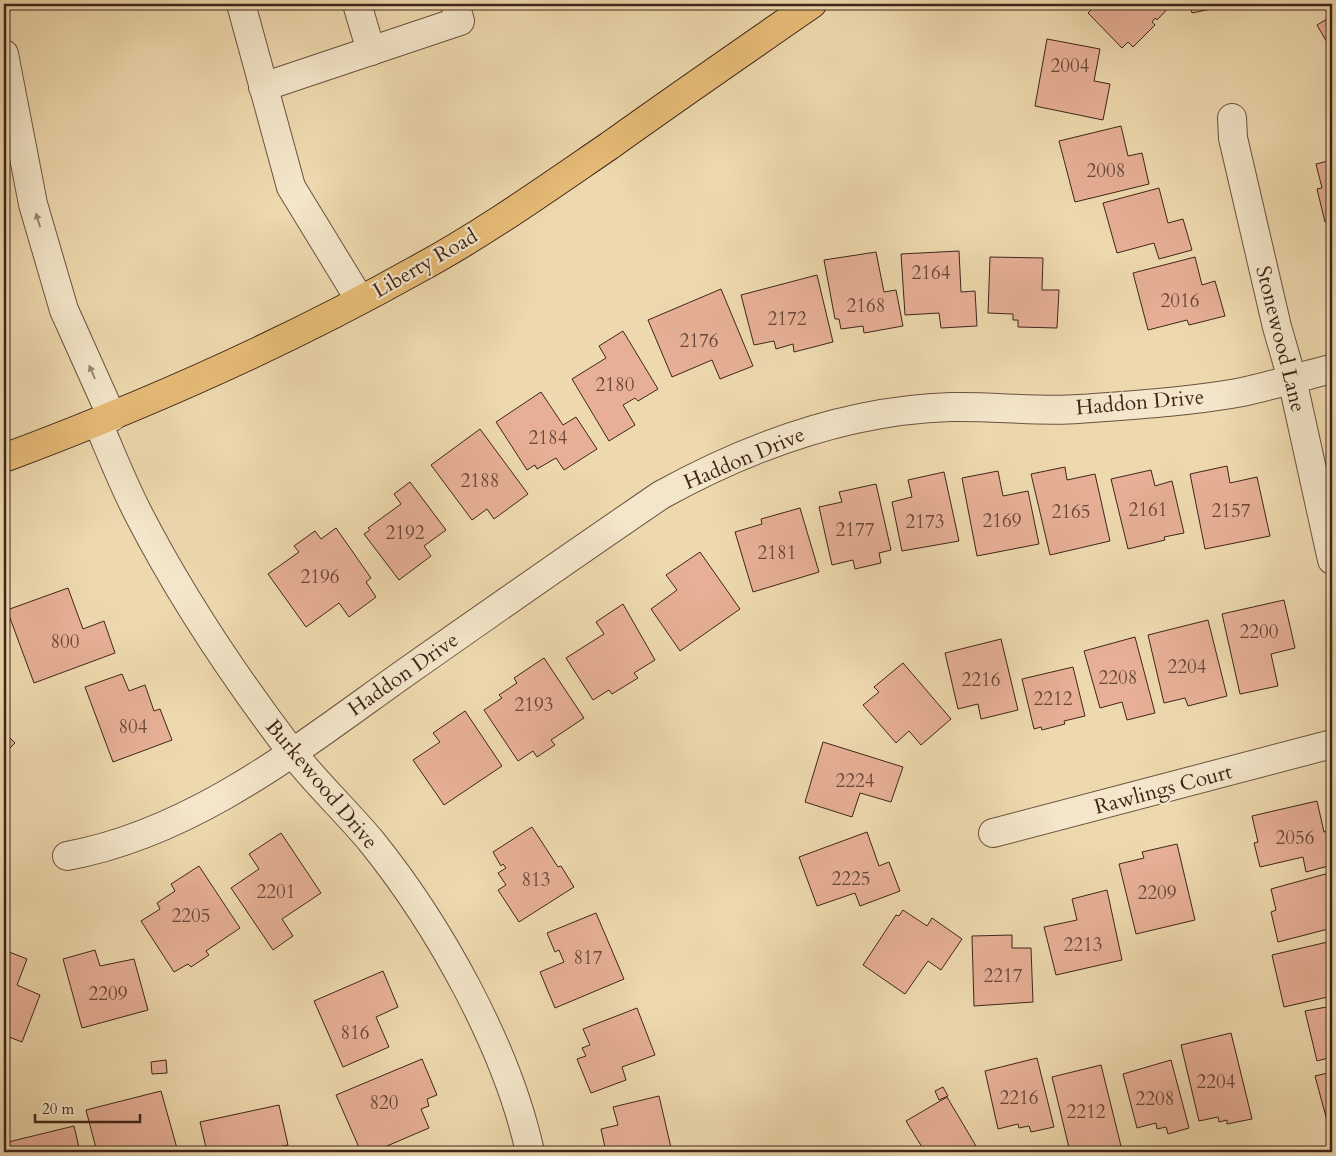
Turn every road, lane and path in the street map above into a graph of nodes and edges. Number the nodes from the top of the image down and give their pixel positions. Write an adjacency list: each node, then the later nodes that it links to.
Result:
1 (241, 4): 7 (street)
2 (357, 4): 5 (street)
3 (455, 4): 5 (street)
4 (812, 4): 10 (main road, Liberty Road)
5 (371, 51): 7 (street)
6 (4, 54): 9 (street, Burkewood Drive)
7 (263, 87): 10 (street)
8 (1232, 118): 12 (street, Stonewood Lane)
9 (14, 169): 13 (street, Burkewood Drive, one-way to 9)
10 (360, 300): 13 (main road, Liberty Road)
11 (1332, 369): 12 (street, Haddon Drive)
12 (1292, 378): 15 (street, Stonewood Lane); 17 (street, Haddon Drive)
13 (105, 420): 14 (main road, Liberty Road); 17 (street, Burkewood Drive)
14 (4, 458)
15 (1332, 560)
16 (1332, 744): 18 (street, Rawlings Court)
17 (292, 752): 19 (street, Haddon Drive); 20 (street, Burkewood Drive)
18 (993, 833)
19 (67, 856)
20 (530, 1152)

